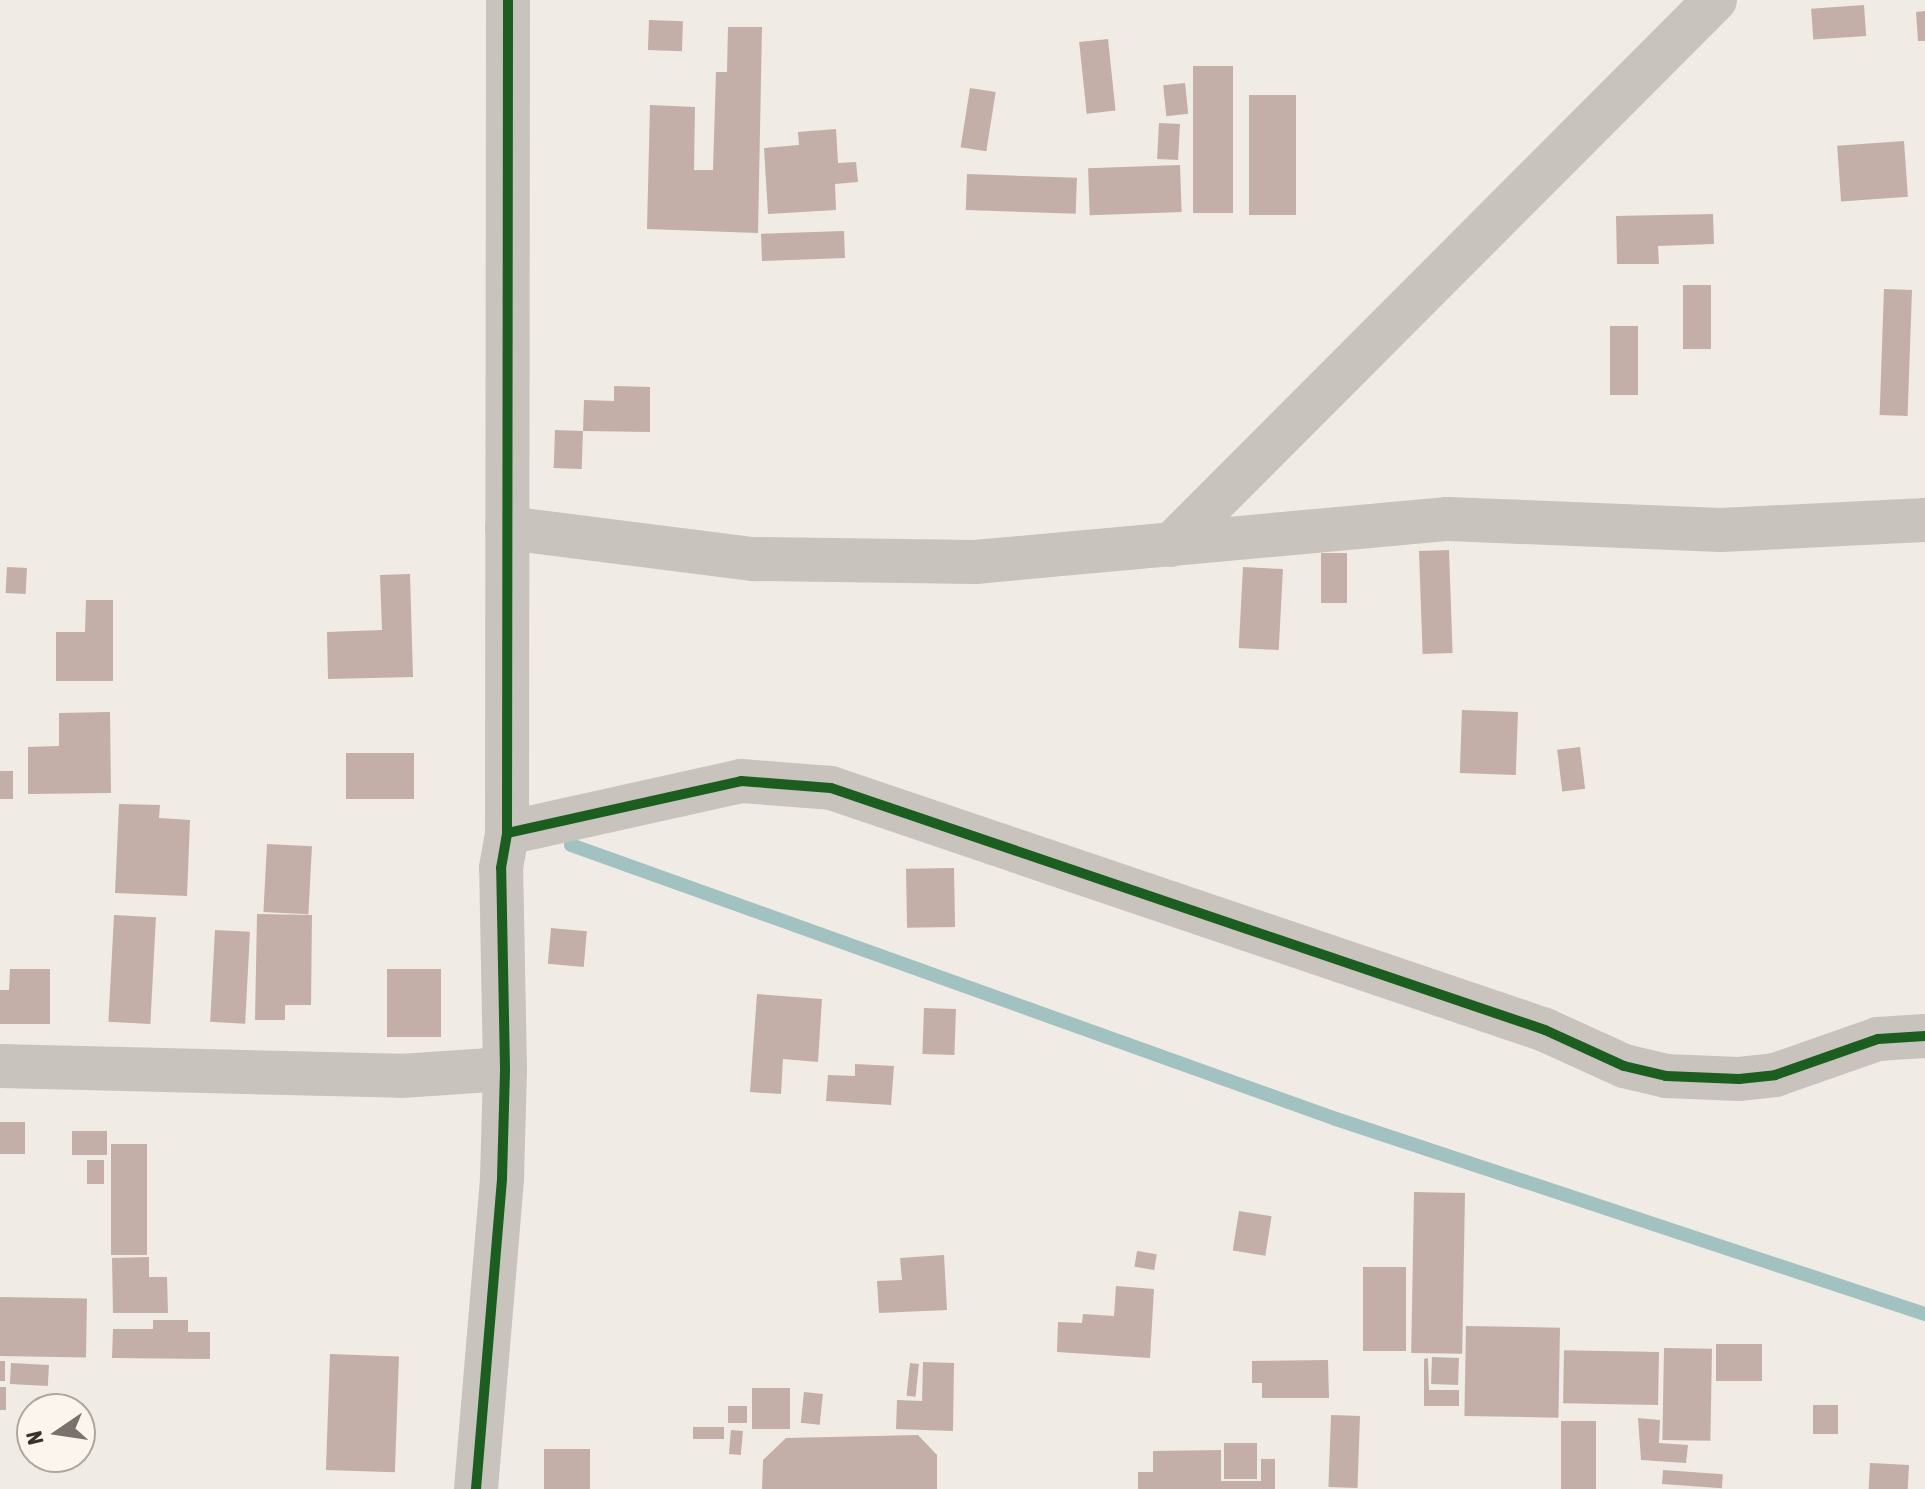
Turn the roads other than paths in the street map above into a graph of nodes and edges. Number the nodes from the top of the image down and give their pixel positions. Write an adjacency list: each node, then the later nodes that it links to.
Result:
1 (508, 0): 4 (street)
2 (1715, 0): 5 (street)
3 (1925, 520): 5 (street)
4 (507, 528): 5 (street); 6 (street)
5 (1171, 545)
6 (507, 833): 7 (street); 9 (street)
7 (1925, 1036)
8 (0, 1066): 9 (street)
9 (505, 1069): 10 (street)
10 (476, 1489)

